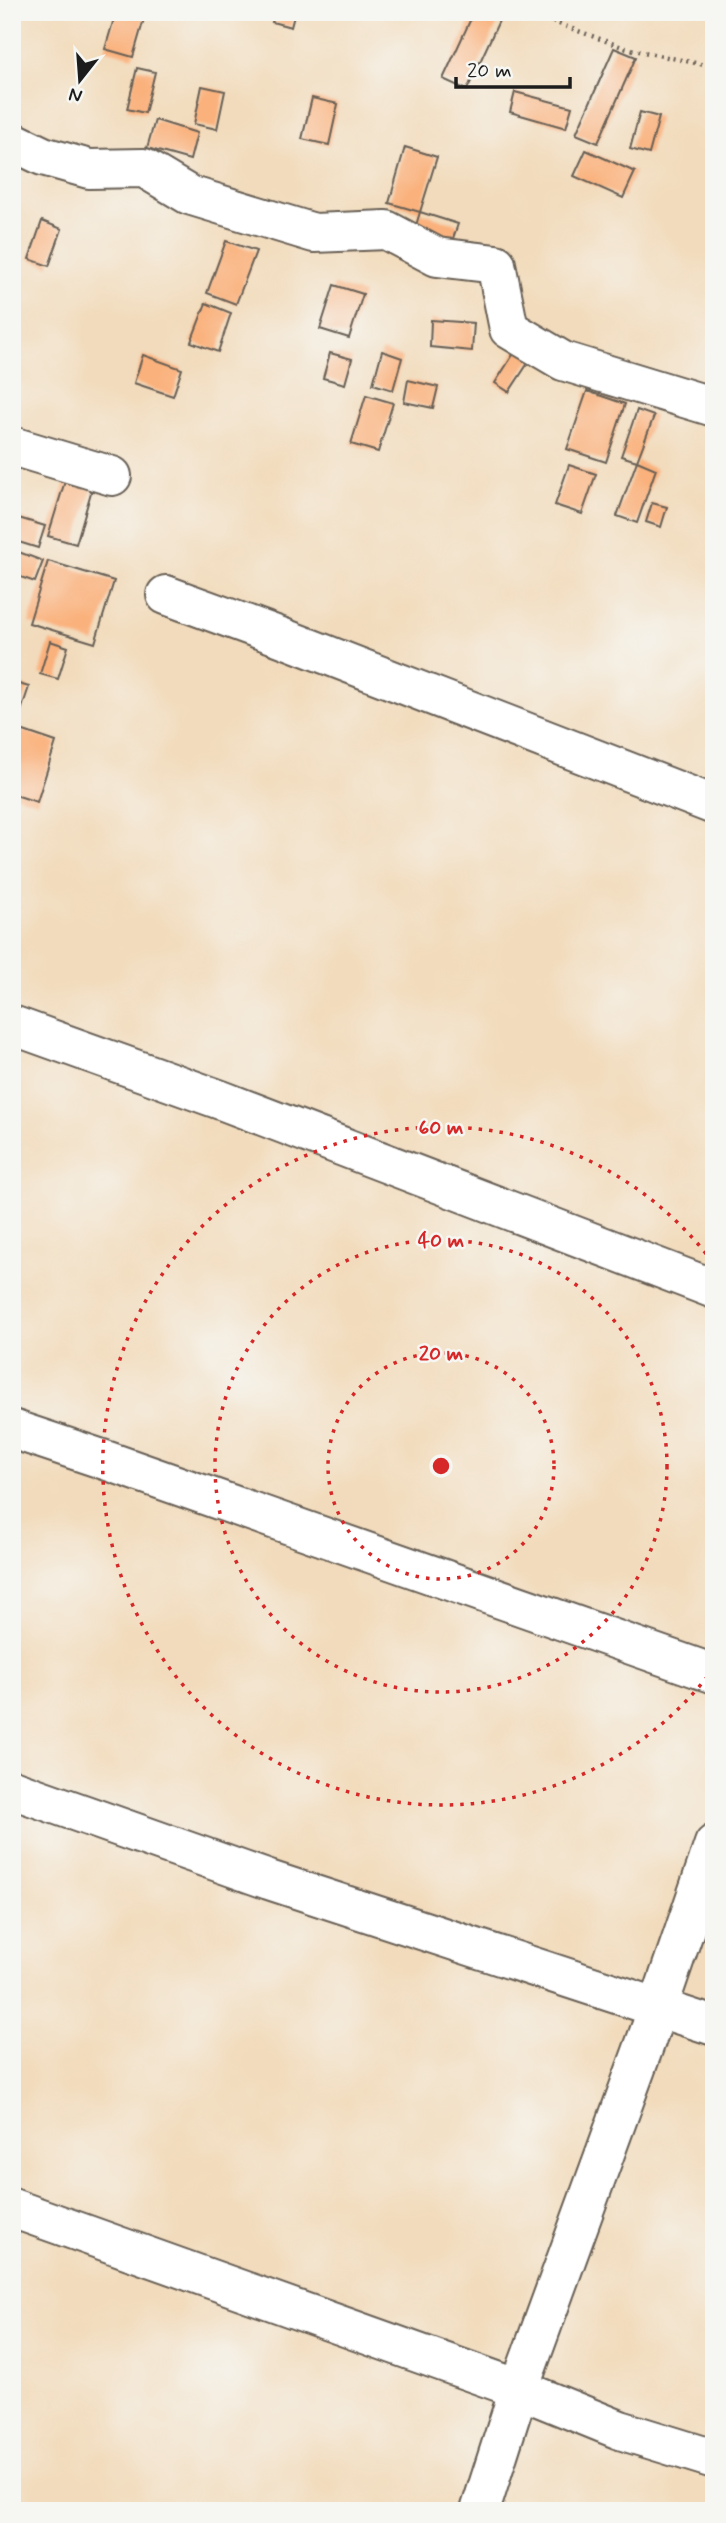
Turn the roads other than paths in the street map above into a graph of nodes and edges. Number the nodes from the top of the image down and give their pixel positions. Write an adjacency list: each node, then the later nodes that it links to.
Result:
1 (12, 141): 2 (street)
2 (713, 405)
3 (12, 446): 4 (street)
4 (112, 476)
5 (166, 595): 6 (street)
6 (714, 805)
7 (12, 1025): 8 (street)
8 (714, 1289)
9 (12, 1429): 10 (street)
10 (714, 1674)
11 (12, 1789): 13 (street)
12 (714, 1844): 13 (street)
13 (658, 2008): 14 (street); 16 (street)
14 (714, 2026)
15 (12, 2208): 16 (street)
16 (519, 2389): 17 (street); 18 (street)
17 (714, 2459)
18 (480, 2511)

